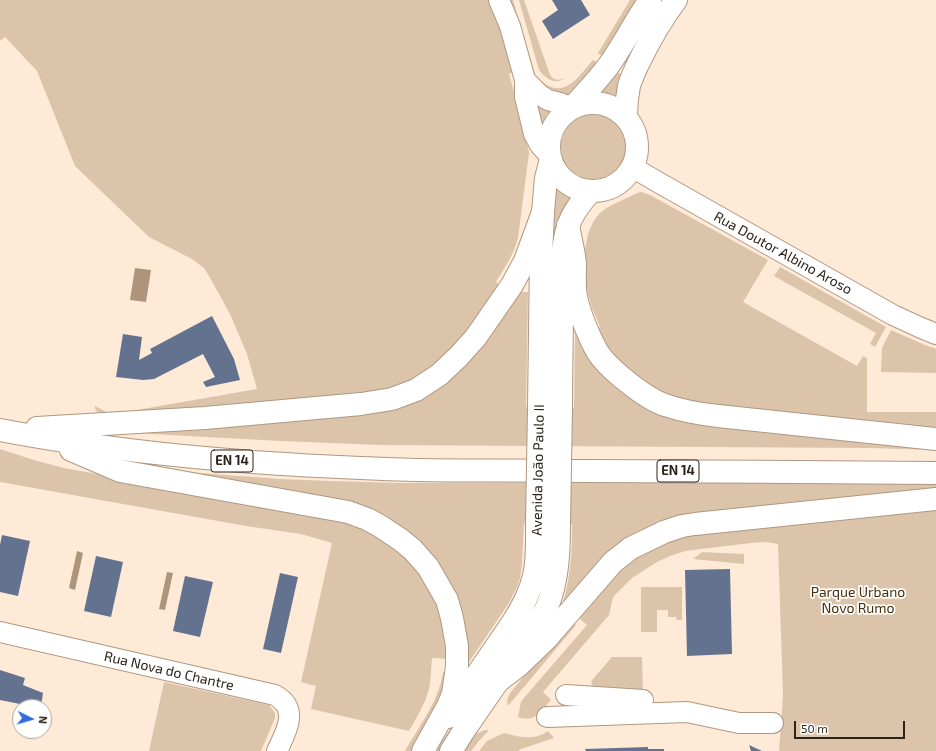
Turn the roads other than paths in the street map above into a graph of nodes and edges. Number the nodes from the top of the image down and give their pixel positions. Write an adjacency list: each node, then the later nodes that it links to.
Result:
1 (499, 0): 4 (street)
2 (650, 0): 5 (main road)
3 (676, 0): 6 (main road)
4 (525, 80): 5 (street); 7 (street)
5 (573, 108): 6 (main road); 7 (main road)
6 (626, 117): 8 (main road)
7 (551, 157): 9 (main road); 10 (main road, Avenida João Paulo II)
8 (632, 167): 9 (main road); 12 (street, Rua Doutor Albino Aroso)
9 (591, 191): 11 (main road, Avenida João Paulo II)
10 (543, 212): 15 (main road); 27 (main road, Avenida João Paulo II, bridge)
11 (568, 225): 16 (main road); 21 (main road, Avenida João Paulo II, bridge)
12 (936, 334)
13 (0, 422): 15 (main road, EN 14)
14 (0, 430): 15 (main road, EN 14)
15 (40, 434): 17 (main road, EN 14); 18 (main road, EN 14); 27 (main road)
16 (936, 439)
17 (936, 464)
18 (936, 473)
19 (936, 499): 21 (main road)
20 (0, 632): 26 (street, Rua Nova do Chantre)
21 (497, 682): 28 (main road, Avenida João Paulo II)
22 (566, 695): 23 (street)
23 (643, 700)
24 (548, 717): 25 (street)
25 (774, 723)
26 (277, 751)
27 (424, 751)
28 (451, 751)

